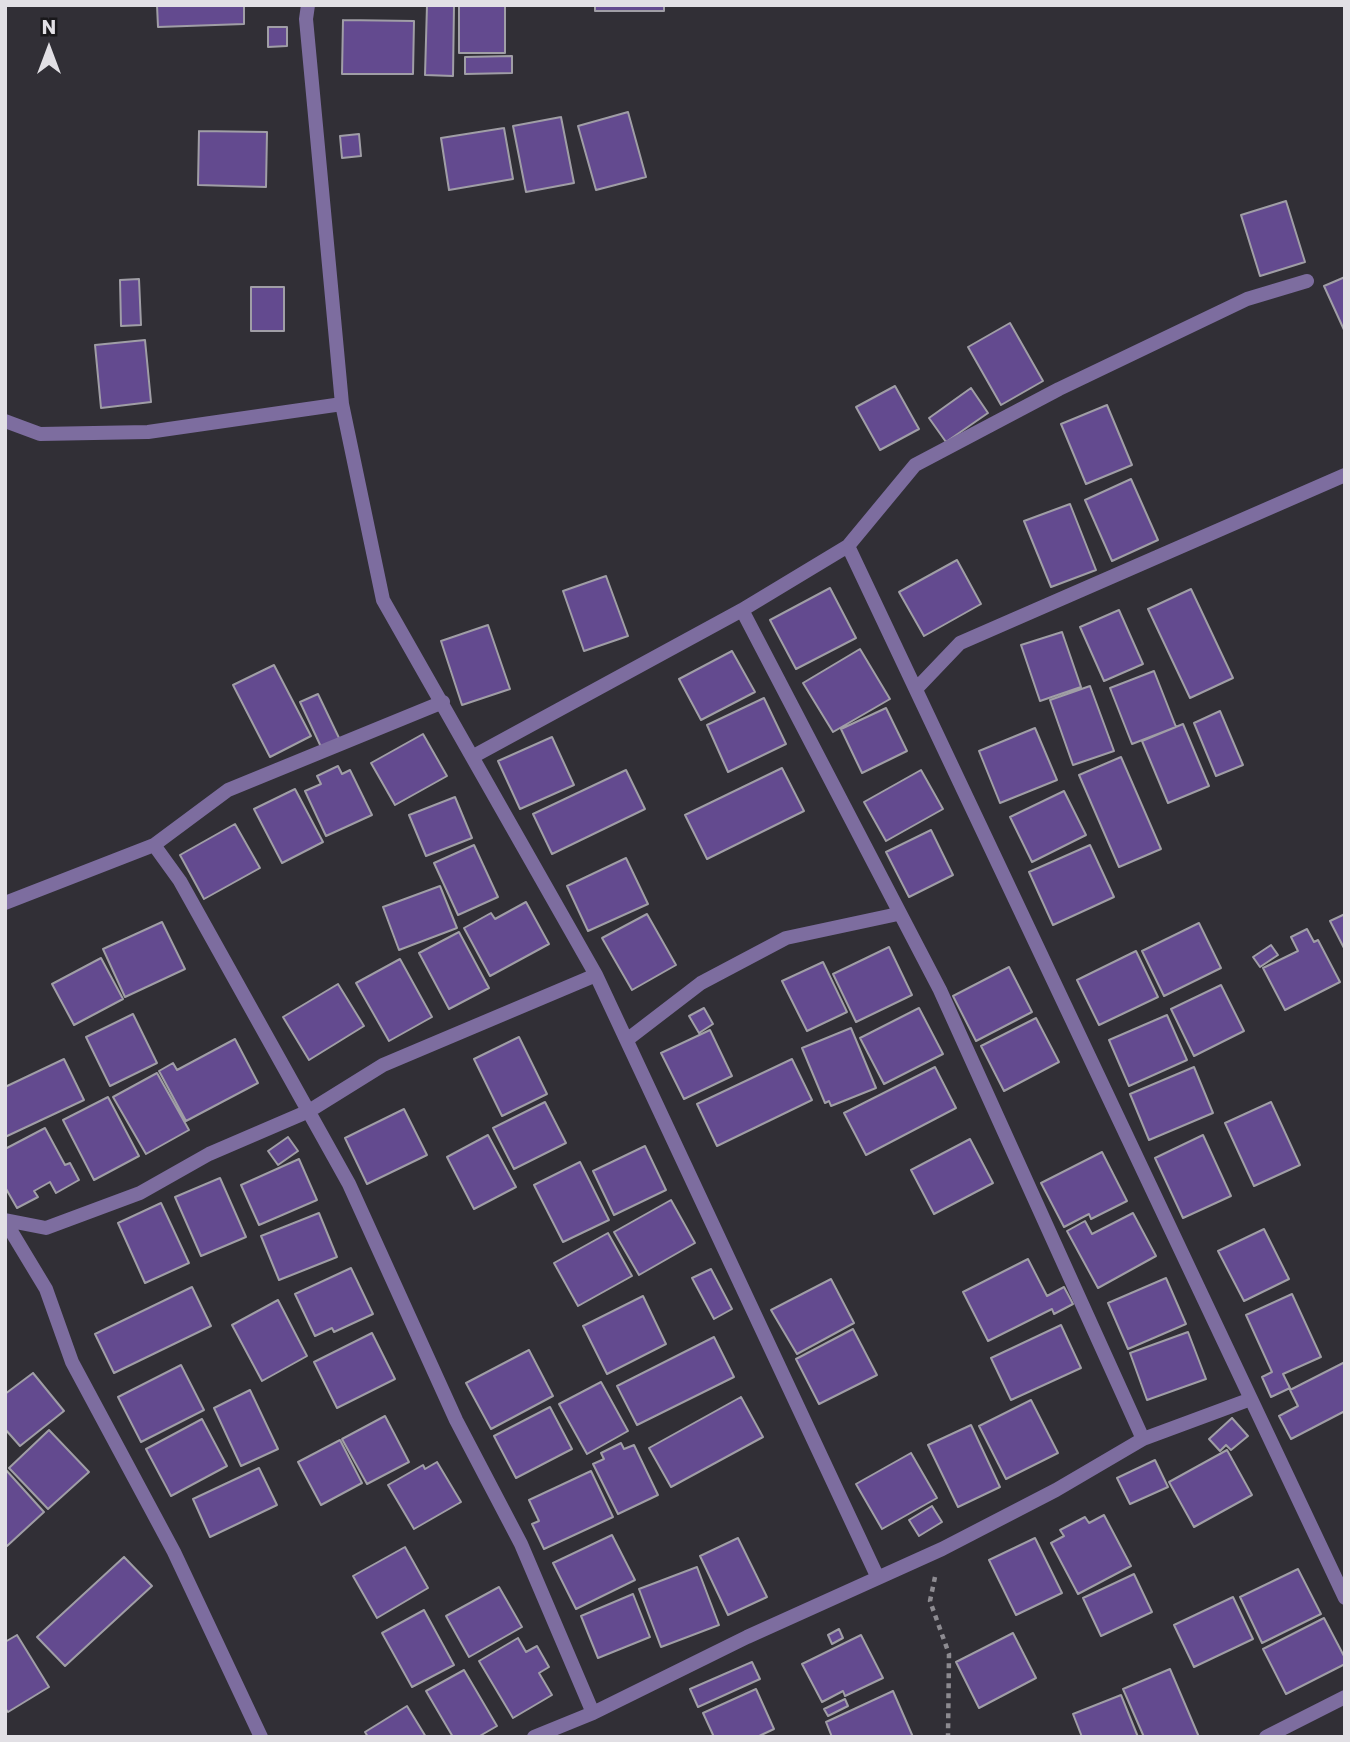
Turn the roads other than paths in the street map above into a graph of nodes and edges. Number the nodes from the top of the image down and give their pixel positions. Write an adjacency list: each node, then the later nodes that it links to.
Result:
1 (308, 5): 3 (street)
2 (1307, 281): 6 (street)
3 (342, 404): 4 (street); 9 (street)
4 (5, 421)
5 (1345, 475): 8 (street)
6 (848, 546): 7 (street); 8 (street)
7 (742, 610): 10 (street); 13 (street)
8 (917, 688): 18 (street)
9 (443, 702): 10 (street); 11 (street)
10 (472, 757): 14 (street)
11 (154, 845): 12 (street); 16 (street)
12 (5, 904)
13 (898, 914): 15 (street); 19 (street)
14 (596, 975): 15 (street); 16 (street)
15 (628, 1039): 20 (street)
16 (309, 1111): 17 (street); 23 (street)
17 (5, 1221): 24 (street)
18 (1251, 1399): 19 (street); 21 (street)
19 (1143, 1439): 20 (street)
20 (878, 1577): 23 (street)
21 (1345, 1598)
22 (1345, 1697): 26 (street)
23 (593, 1713): 25 (street)
24 (261, 1737)
25 (534, 1737)
26 (1266, 1737)

